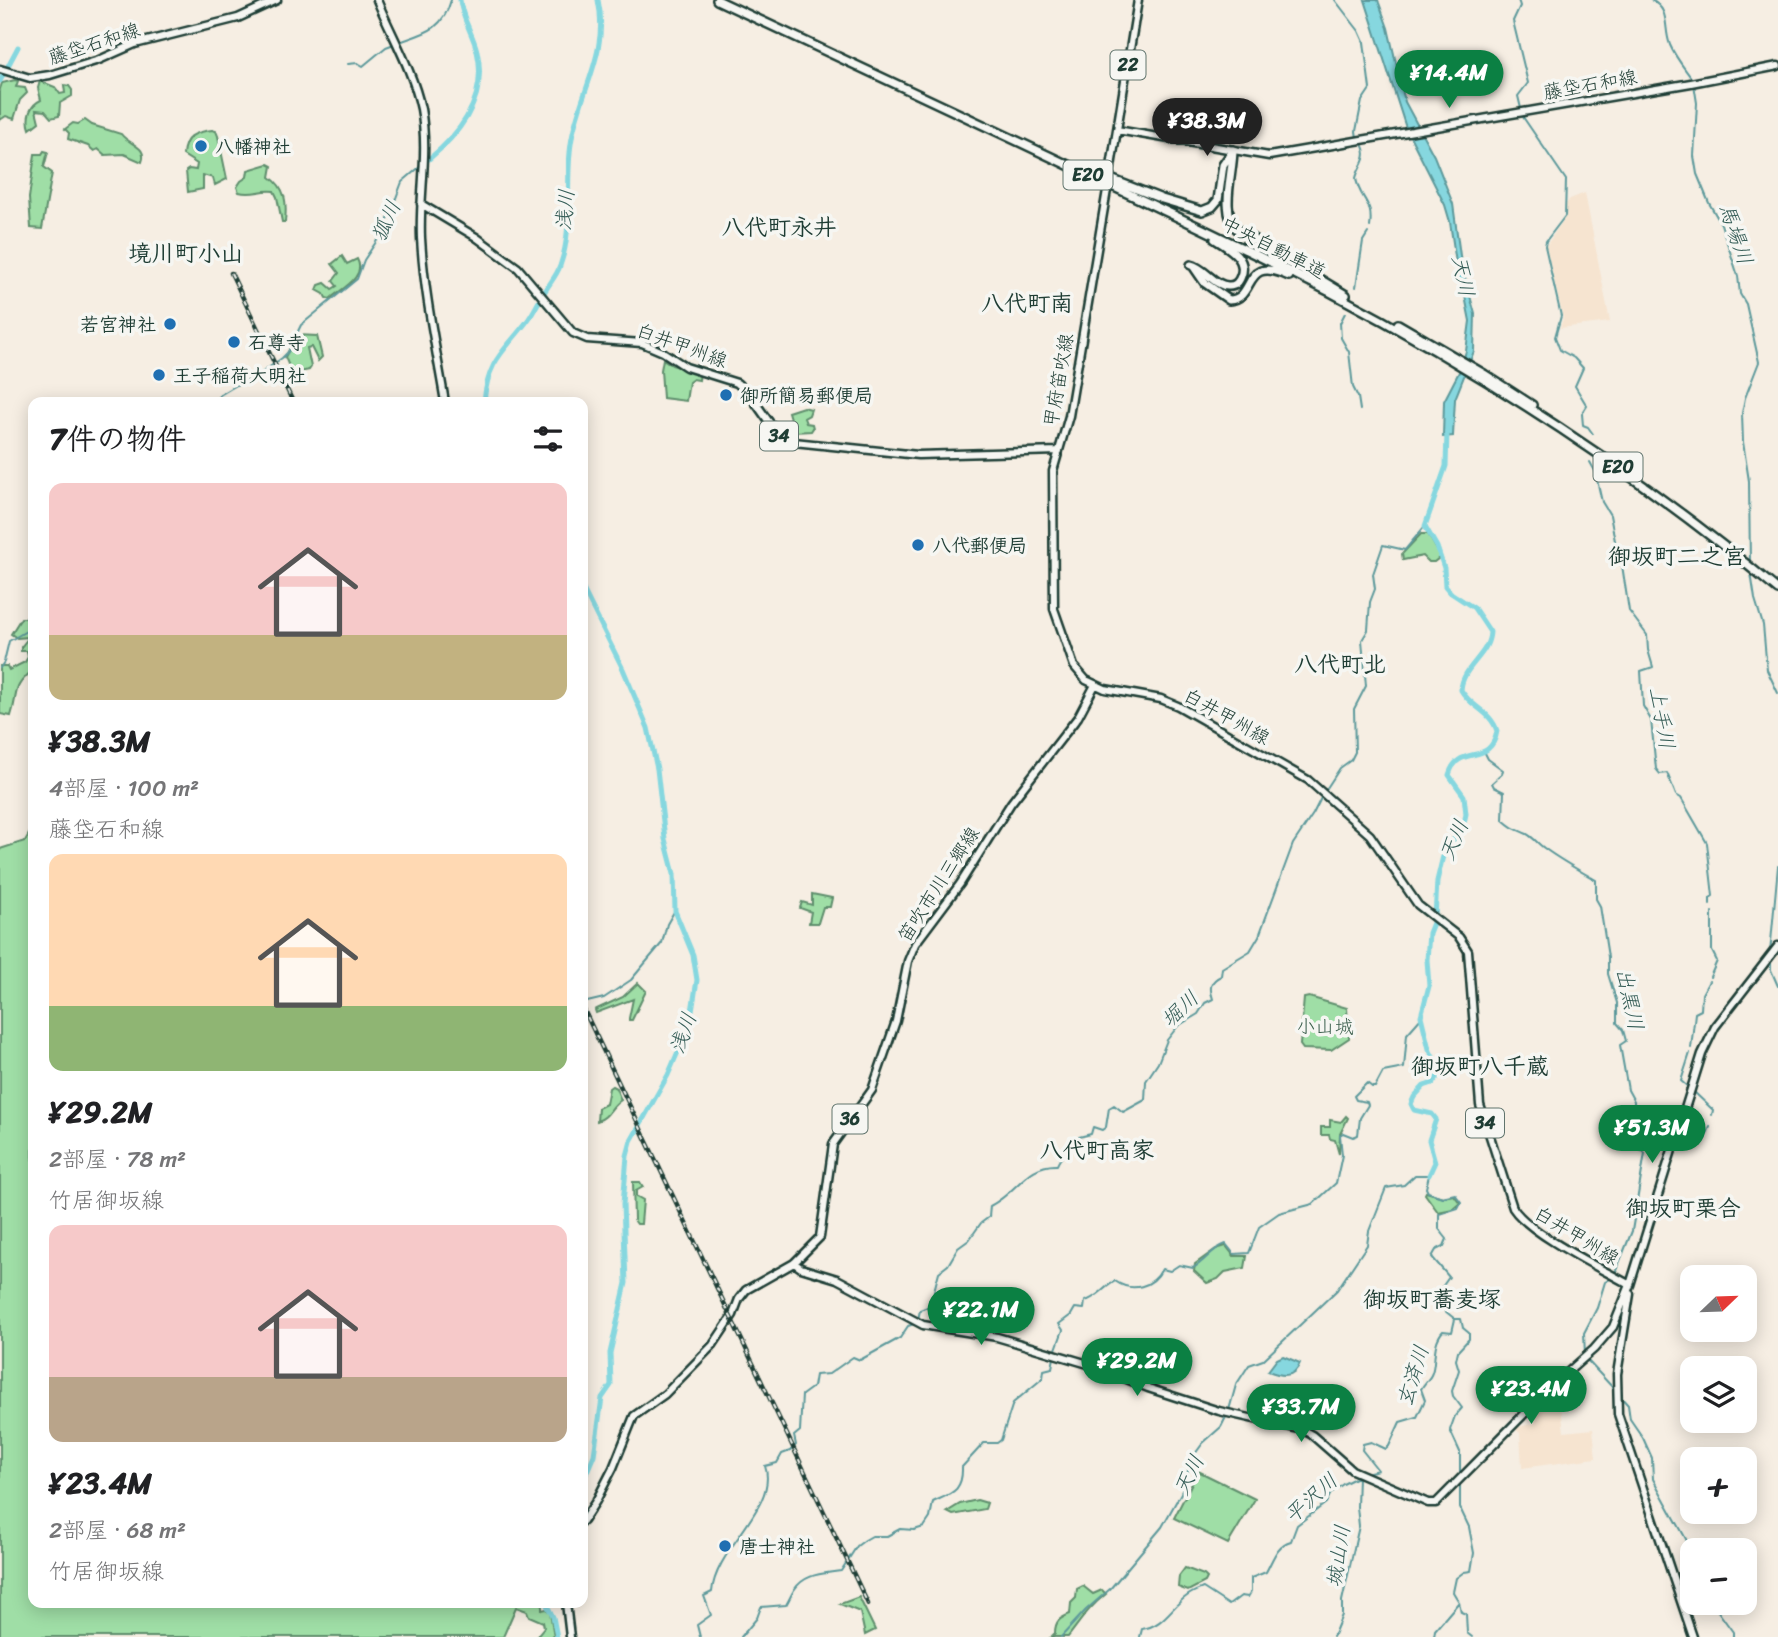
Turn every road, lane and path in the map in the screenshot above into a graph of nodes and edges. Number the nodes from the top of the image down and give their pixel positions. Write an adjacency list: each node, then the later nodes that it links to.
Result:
1 (277, 0): 7 (main road, 藤垈石和線)
2 (376, 0): 14 (main road)
3 (717, 0): 13 (highway, 中央自動車道 / E20)
4 (726, 0): 11 (highway, 中央自動車道 / E20)
5 (1138, 0): 8 (main road, 22)
6 (1778, 66): 9 (main road, 藤垈石和線)
7 (0, 69)
8 (1117, 130): 9 (main road, 藤垈石和線); 10 (main road, 22)
9 (1233, 150): 11 (highway); 16 (highway)
10 (1110, 173)
11 (1098, 174): 16 (highway, 中央自動車道 / E20)
12 (1107, 190): 19 (main road, 甲府笛吹線)
13 (1137, 198): 15 (highway, 中央自動車道 / E20); 15 (highway)
14 (421, 204): 18 (main road); 19 (main road, 白井甲州線 / 34)
15 (1332, 293): 17 (highway, 中央自動車道 / E20)
16 (1346, 295): 17 (highway, 中央自動車道 / E20)
17 (1455, 360): 20 (highway, 中央自動車道 / E20)
18 (444, 397)
19 (1059, 451): 21 (main road)
20 (1778, 587)
21 (1095, 685): 23 (main road, 笛吹市川三郷線 / 36); 24 (main road, 白井甲州線 / 34)
22 (1778, 946): 24 (main road)
23 (794, 1263): 24 (main road); 25 (main road, 笛吹市川三郷線 / 36)
24 (1630, 1285): 28 (main road, 白井甲州線)
25 (588, 1513)
26 (567, 1608): 27 (main road)
27 (570, 1637)
28 (1693, 1637)

